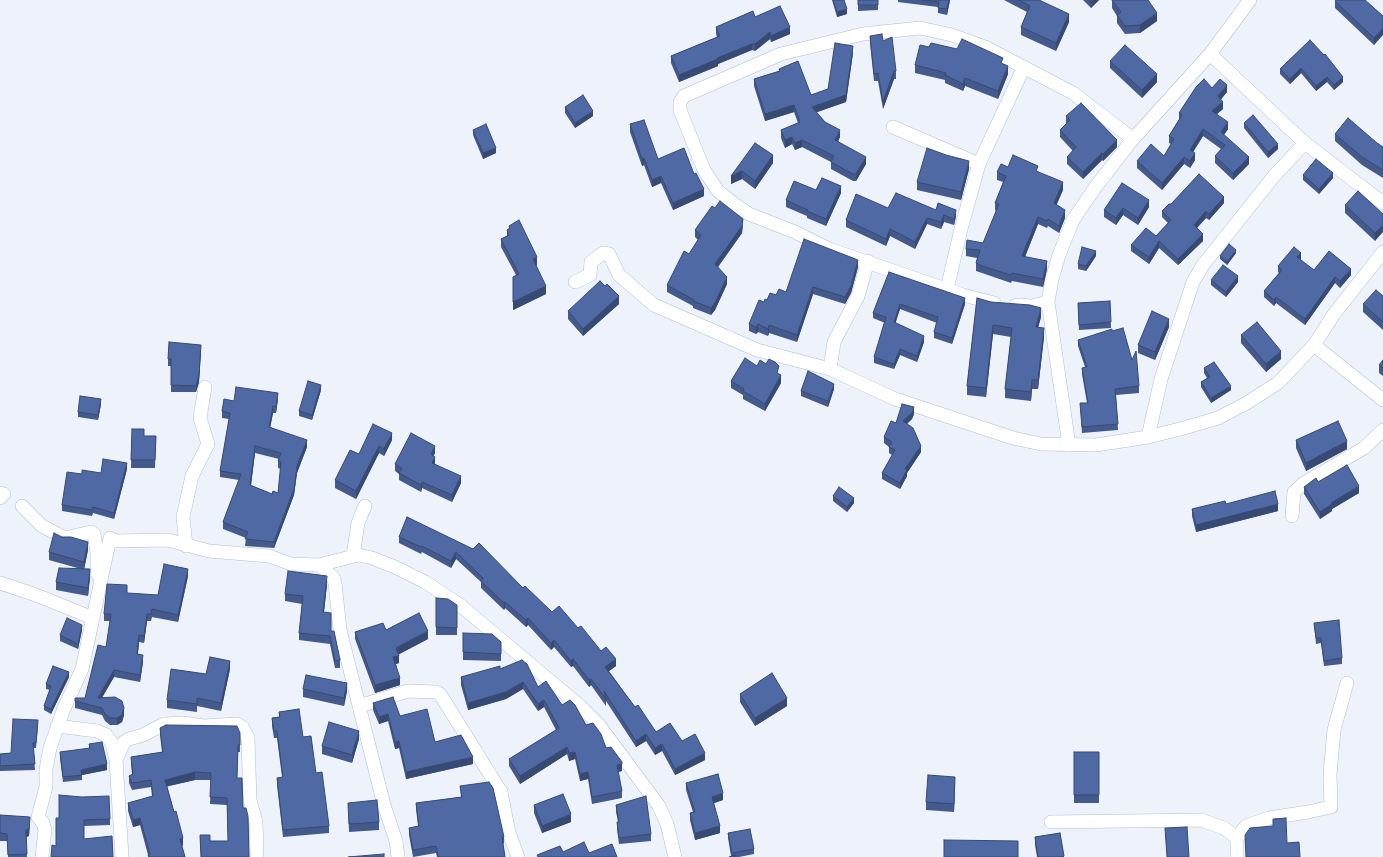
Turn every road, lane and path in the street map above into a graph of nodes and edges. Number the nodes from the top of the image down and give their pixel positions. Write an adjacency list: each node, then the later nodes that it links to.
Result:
1 (1250, 0): 2 (street)
2 (1210, 54): 5 (street); 6 (street)
3 (1024, 67): 5 (street); 7 (street); 10 (street)
4 (893, 127): 7 (street)
5 (1133, 139): 13 (street)
6 (1305, 143): 8 (street); 19 (street)
7 (979, 164): 12 (street)
8 (1383, 203)
9 (1383, 252): 14 (street)
10 (868, 261): 12 (street); 15 (street)
11 (575, 282): 15 (street)
12 (947, 289): 13 (street)
13 (1048, 302): 20 (street)
14 (1314, 345): 17 (street); 19 (street)
15 (830, 369): 20 (street)
16 (205, 387): 26 (street)
17 (1383, 400)
18 (1383, 430): 25 (street)
19 (1148, 437): 20 (street)
20 (1069, 446)
21 (0, 493): 22 (street)
22 (0, 498)
23 (22, 506): 32 (street)
24 (365, 506): 27 (street)
25 (1292, 516)
26 (186, 546): 29 (street); 32 (street)
27 (353, 556): 28 (street); 44 (street)
28 (337, 561): 29 (street); 30 (street)
29 (318, 565): 30 (street)
30 (333, 577): 34 (street)
31 (0, 583): 32 (street)
32 (93, 613): 35 (street)
33 (1347, 683): 38 (street)
34 (359, 706): 42 (street); 43 (street)
35 (57, 726): 36 (street); 39 (street)
36 (116, 760): 40 (street); 41 (street)
37 (1050, 822): 38 (street)
38 (1237, 838): 45 (street)
39 (42, 857)
40 (122, 857)
41 (257, 857)
42 (398, 857)
43 (518, 857)
44 (675, 857)
45 (1237, 857)

